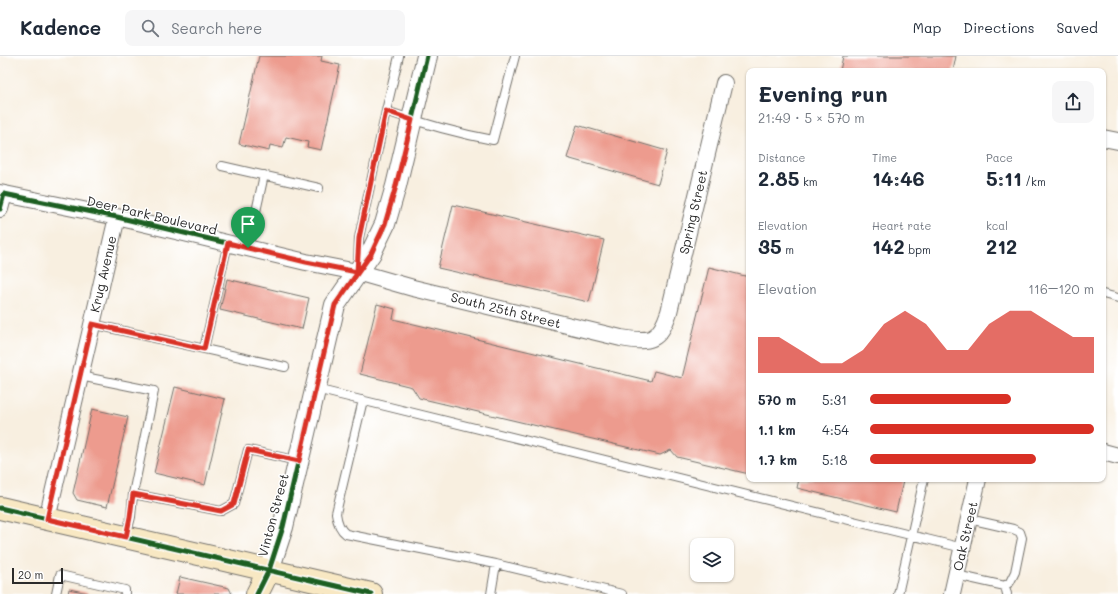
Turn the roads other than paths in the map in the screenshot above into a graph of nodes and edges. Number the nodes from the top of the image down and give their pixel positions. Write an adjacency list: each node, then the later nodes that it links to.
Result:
1 (399, 56): 5 (lane)
2 (427, 56): 6 (street, Vinton Street)
3 (515, 56): 6 (lane)
4 (724, 84): 20 (street, Spring Street)
5 (386, 111): 6 (lane); 16 (lane)
6 (412, 120): 16 (street, Vinton Street)
7 (1106, 139): 8 (street)
8 (1118, 141)
9 (222, 166): 10 (lane)
10 (264, 175): 11 (lane); 15 (lane)
11 (319, 188)
12 (1, 199): 13 (street, Deer Park Boulevard)
13 (117, 217): 14 (street, Deer Park Boulevard); 19 (street, Krug Avenue)
14 (228, 243): 15 (street, Deer Park Boulevard); 21 (lane)
15 (248, 248): 16 (street, Deer Park Boulevard)
16 (357, 272): 20 (street, South 25th Street); 24 (street, Vinton Street)
17 (1106, 295): 18 (lane)
18 (1118, 298)
19 (92, 324): 21 (lane); 23 (street, Krug Avenue)
20 (655, 337)
21 (204, 349): 22 (lane)
22 (285, 367)
23 (80, 376): 31 (lane); 33 (street, Krug Avenue)
24 (315, 389): 25 (lane); 28 (street, Vinton Street)
25 (363, 400): 35 (lane); 38 (lane)
26 (1106, 453): 27 (street)
27 (1118, 456)
28 (299, 461): 31 (lane); 39 (street, Vinton Street)
29 (923, 482): 35 (lane)
30 (977, 482): 34 (street, Oak Street)
31 (133, 494): 36 (lane)
32 (0, 508): 33 (main road)
33 (47, 519): 36 (main road)
34 (969, 519): 37 (street, Oak Street); 41 (lane)
35 (912, 535): 37 (lane); 48 (lane)
36 (126, 537): 39 (main road)
37 (963, 548): 40 (street, Oak Street)
38 (496, 564): 46 (lane); 47 (lane)
39 (269, 570): 44 (main road, Vinton Street); 45 (main road)
40 (956, 574): 41 (lane); 49 (street, Oak Street)
41 (1005, 592)
42 (56, 594): 43 (lane)
43 (125, 594)
44 (257, 594)
45 (371, 594)
46 (491, 594)
47 (622, 594)
48 (898, 594)
49 (952, 594)

